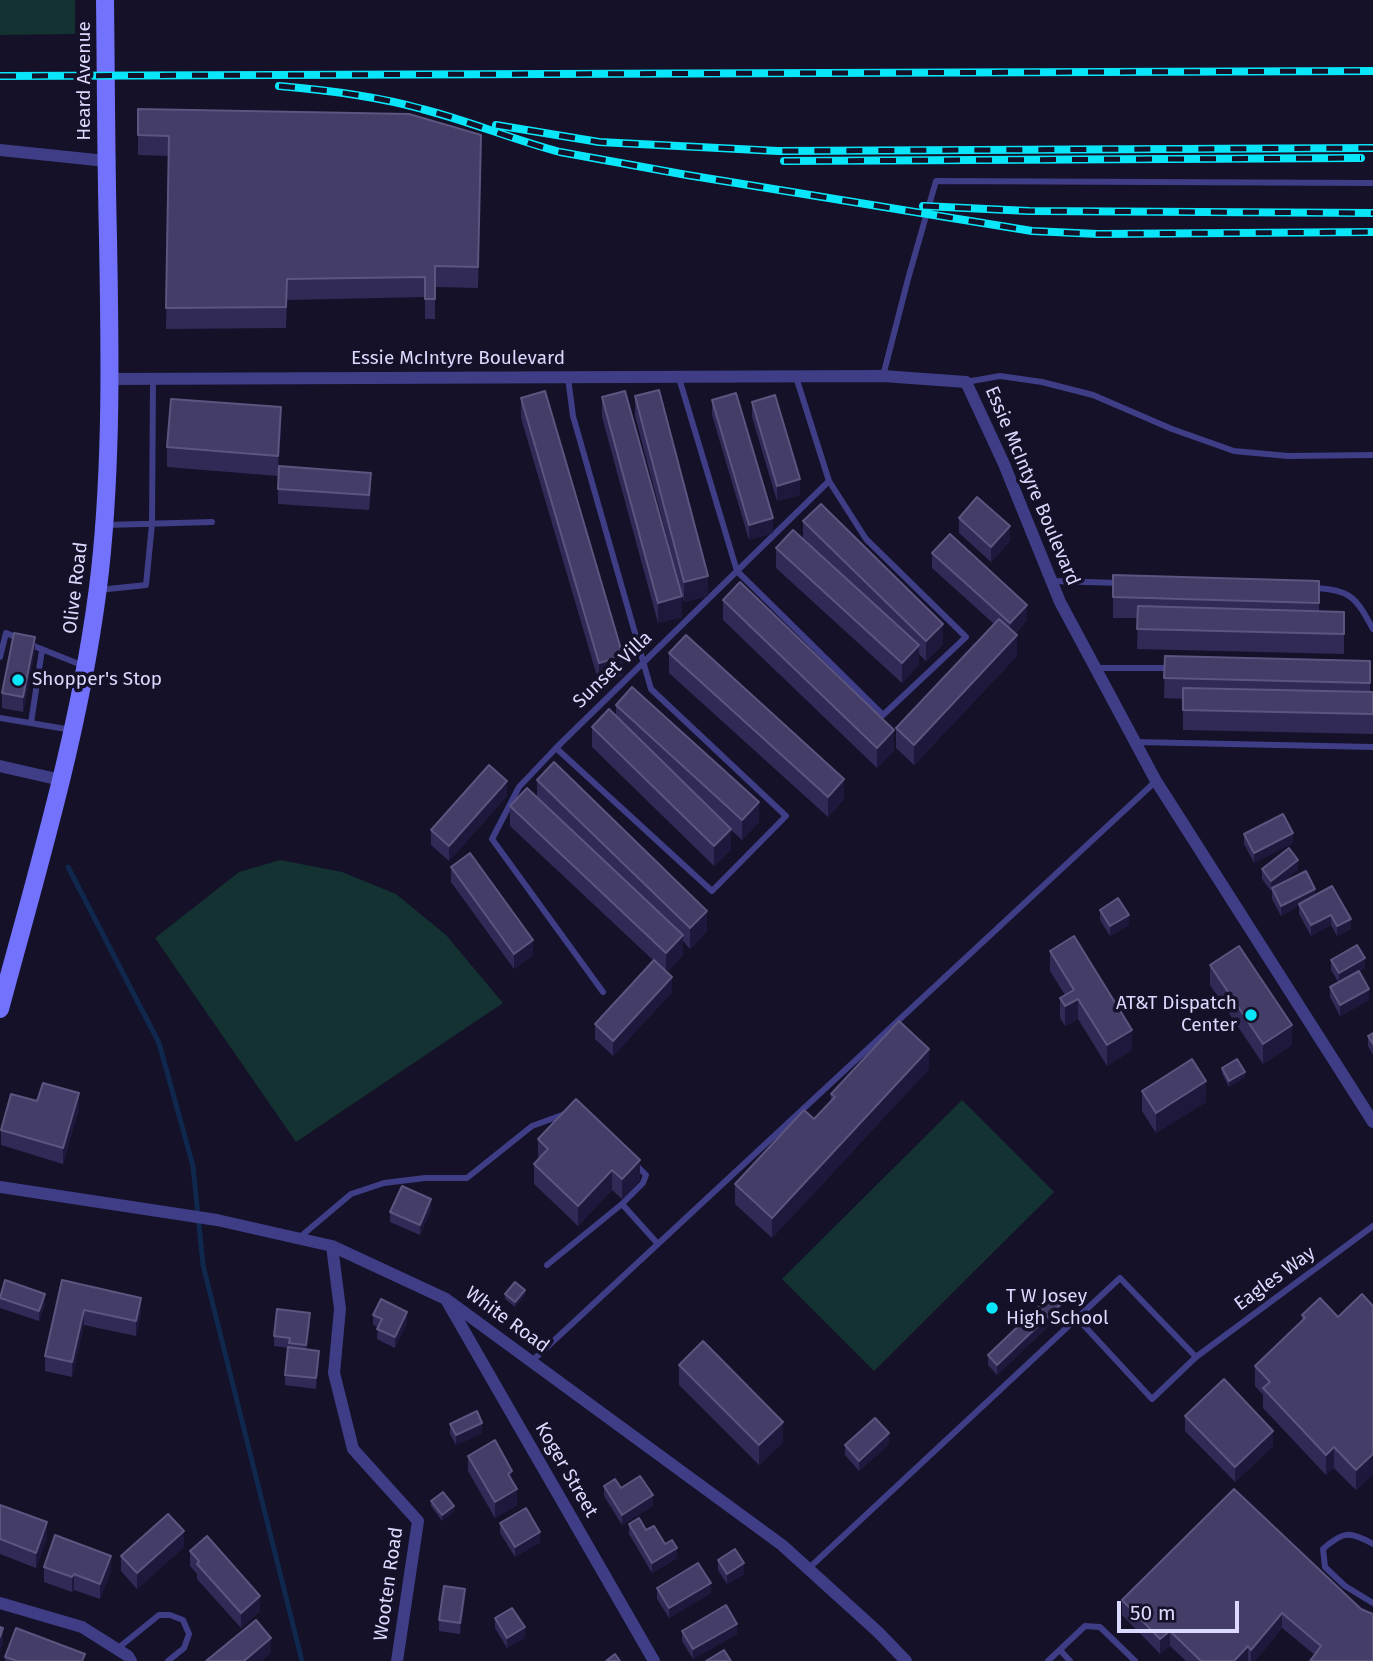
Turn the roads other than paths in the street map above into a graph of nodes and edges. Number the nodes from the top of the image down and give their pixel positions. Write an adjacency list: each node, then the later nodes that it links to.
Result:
1 (105, 0): 3 (street, Heard Avenue)
2 (0, 150): 3 (street)
3 (106, 161): 8 (street, Olive Road)
4 (1373, 183): 5 (lane)
5 (883, 376): 6 (street, Essie McIntyre Boulevard); 11 (street, Essie McIntyre Boulevard)
6 (796, 377): 10 (street, Essie McIntyre Boulevard); 13 (lane)
7 (568, 378): 9 (street, Essie McIntyre Boulevard); 10 (street, Essie McIntyre Boulevard); 25 (lane)
8 (110, 379): 9 (street, Essie McIntyre Boulevard); 16 (street, Olive Road)
9 (153, 379): 15 (lane)
10 (679, 379): 17 (lane)
11 (967, 382): 12 (lane); 18 (street, Essie McIntyre Boulevard)
12 (1373, 456)
13 (829, 481): 17 (lane, Sunset Villa); 17 (lane)
14 (212, 523): 15 (lane)
15 (152, 524): 16 (lane); 21 (lane)
16 (104, 525): 21 (street, Olive Road)
17 (737, 571): 25 (lane, Sunset Villa)
18 (1052, 581): 19 (lane); 27 (street, Essie McIntyre Boulevard)
19 (1133, 583)
20 (1307, 588): 22 (lane)
21 (97, 591): 26 (street, Olive Road)
22 (1373, 629)
23 (43, 650): 24 (lane); 26 (lane); 30 (lane)
24 (0, 657)
25 (643, 663): 34 (lane, Sunset Villa); 34 (lane)
26 (86, 667): 31 (street, Olive Road)
27 (1096, 668): 28 (lane); 32 (street, Essie McIntyre Boulevard)
28 (1179, 668)
29 (0, 718): 30 (lane)
30 (31, 723): 31 (lane)
31 (74, 730): 36 (street, Olive Road)
32 (1135, 742): 33 (lane); 37 (street, Essie McIntyre Boulevard)
33 (1373, 747)
34 (556, 748): 38 (lane, Sunset Villa)
35 (0, 766): 36 (street)
36 (61, 780): 39 (street, Olive Road)
37 (1156, 781): 41 (street, Essie McIntyre Boulevard); 47 (lane)
38 (603, 992)
39 (0, 1009)
40 (574, 1111): 46 (lane)
41 (1373, 1122)
42 (628, 1157): 44 (lane)
43 (0, 1187): 46 (street, White Road)
44 (622, 1203): 47 (lane); 49 (lane)
45 (1373, 1226): 52 (lane, Eagles Way)
46 (298, 1238): 48 (street, White Road)
47 (658, 1244): 53 (lane)
48 (332, 1246): 50 (street, White Road); 62 (street, Wooten Road)
49 (547, 1265)
50 (446, 1299): 53 (street, White Road); 63 (street, Koger Street)
51 (1077, 1318): 52 (lane); 52 (lane, Eagles Way); 55 (lane)
52 (1196, 1357)
53 (532, 1362): 55 (street, White Road)
54 (1373, 1544): 56 (lane)
55 (808, 1569): 64 (street, White Road)
56 (1373, 1602)
57 (0, 1603): 58 (street)
58 (117, 1649): 60 (street); 61 (lane)
59 (1059, 1650): 65 (lane); 66 (lane); 67 (lane)
60 (131, 1661)
61 (168, 1661)
62 (397, 1661)
63 (654, 1661)
64 (906, 1661)
65 (1048, 1661)
66 (1070, 1661)
67 (1135, 1661)

